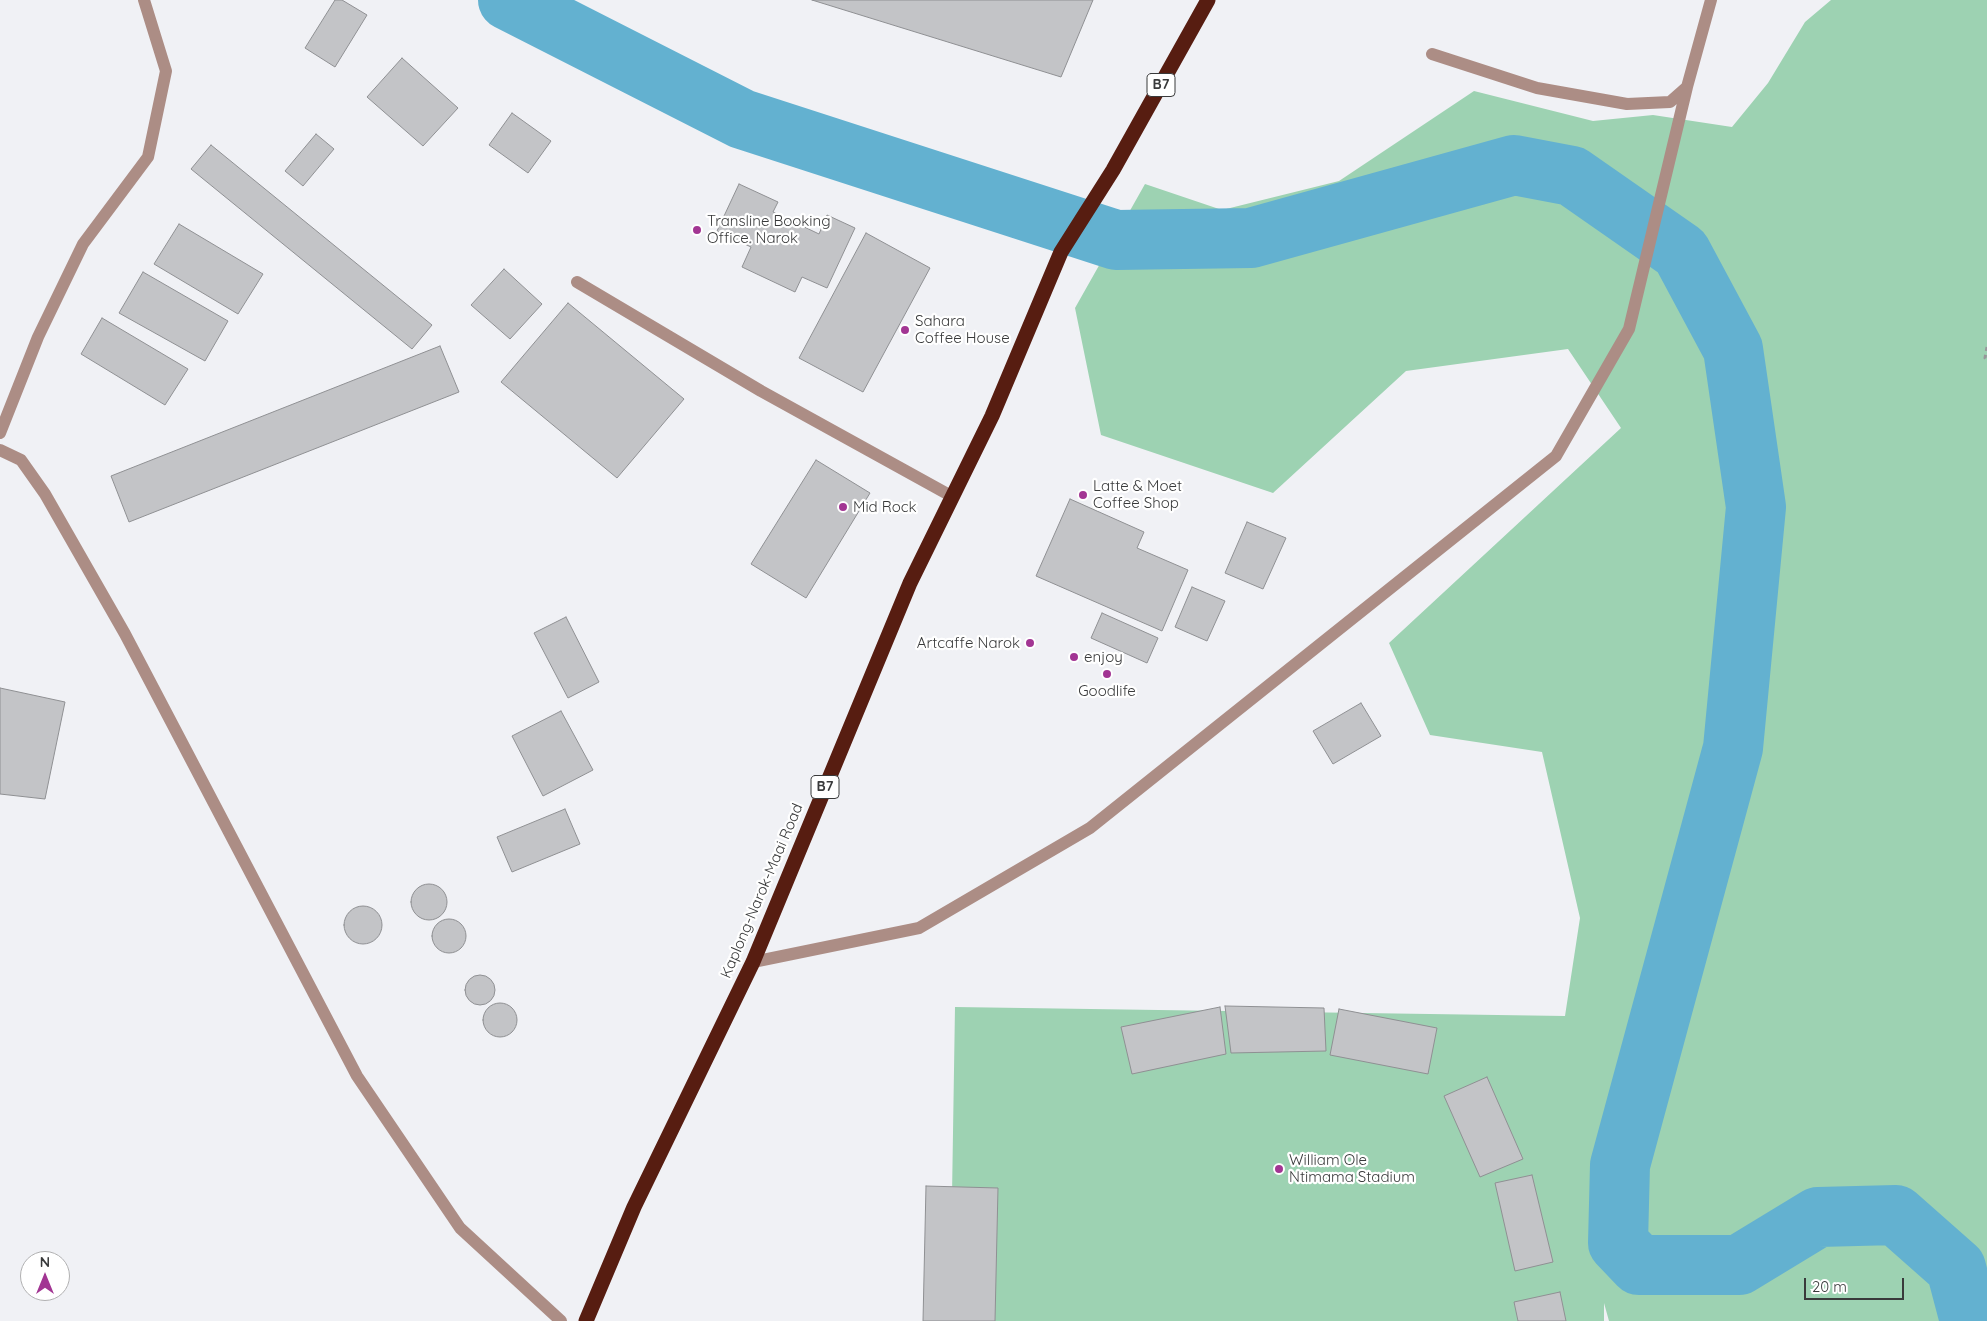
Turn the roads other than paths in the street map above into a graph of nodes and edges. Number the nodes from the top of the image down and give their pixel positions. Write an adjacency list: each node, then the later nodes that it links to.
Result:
1 (144, 0): 7 (street)
2 (1208, 0): 9 (highway, Kaplong-Narok-Maai Road / B7)
3 (1711, 0): 5 (street)
4 (1432, 54): 5 (street)
5 (1688, 87): 10 (street)
6 (577, 282): 9 (street)
7 (0, 433)
8 (0, 450): 11 (street)
9 (953, 497): 10 (highway, Kaplong-Narok-Maai Road / B7)
10 (753, 962): 12 (highway, Kaplong-Narok-Maai Road / B7)
11 (561, 1321)
12 (586, 1321)

